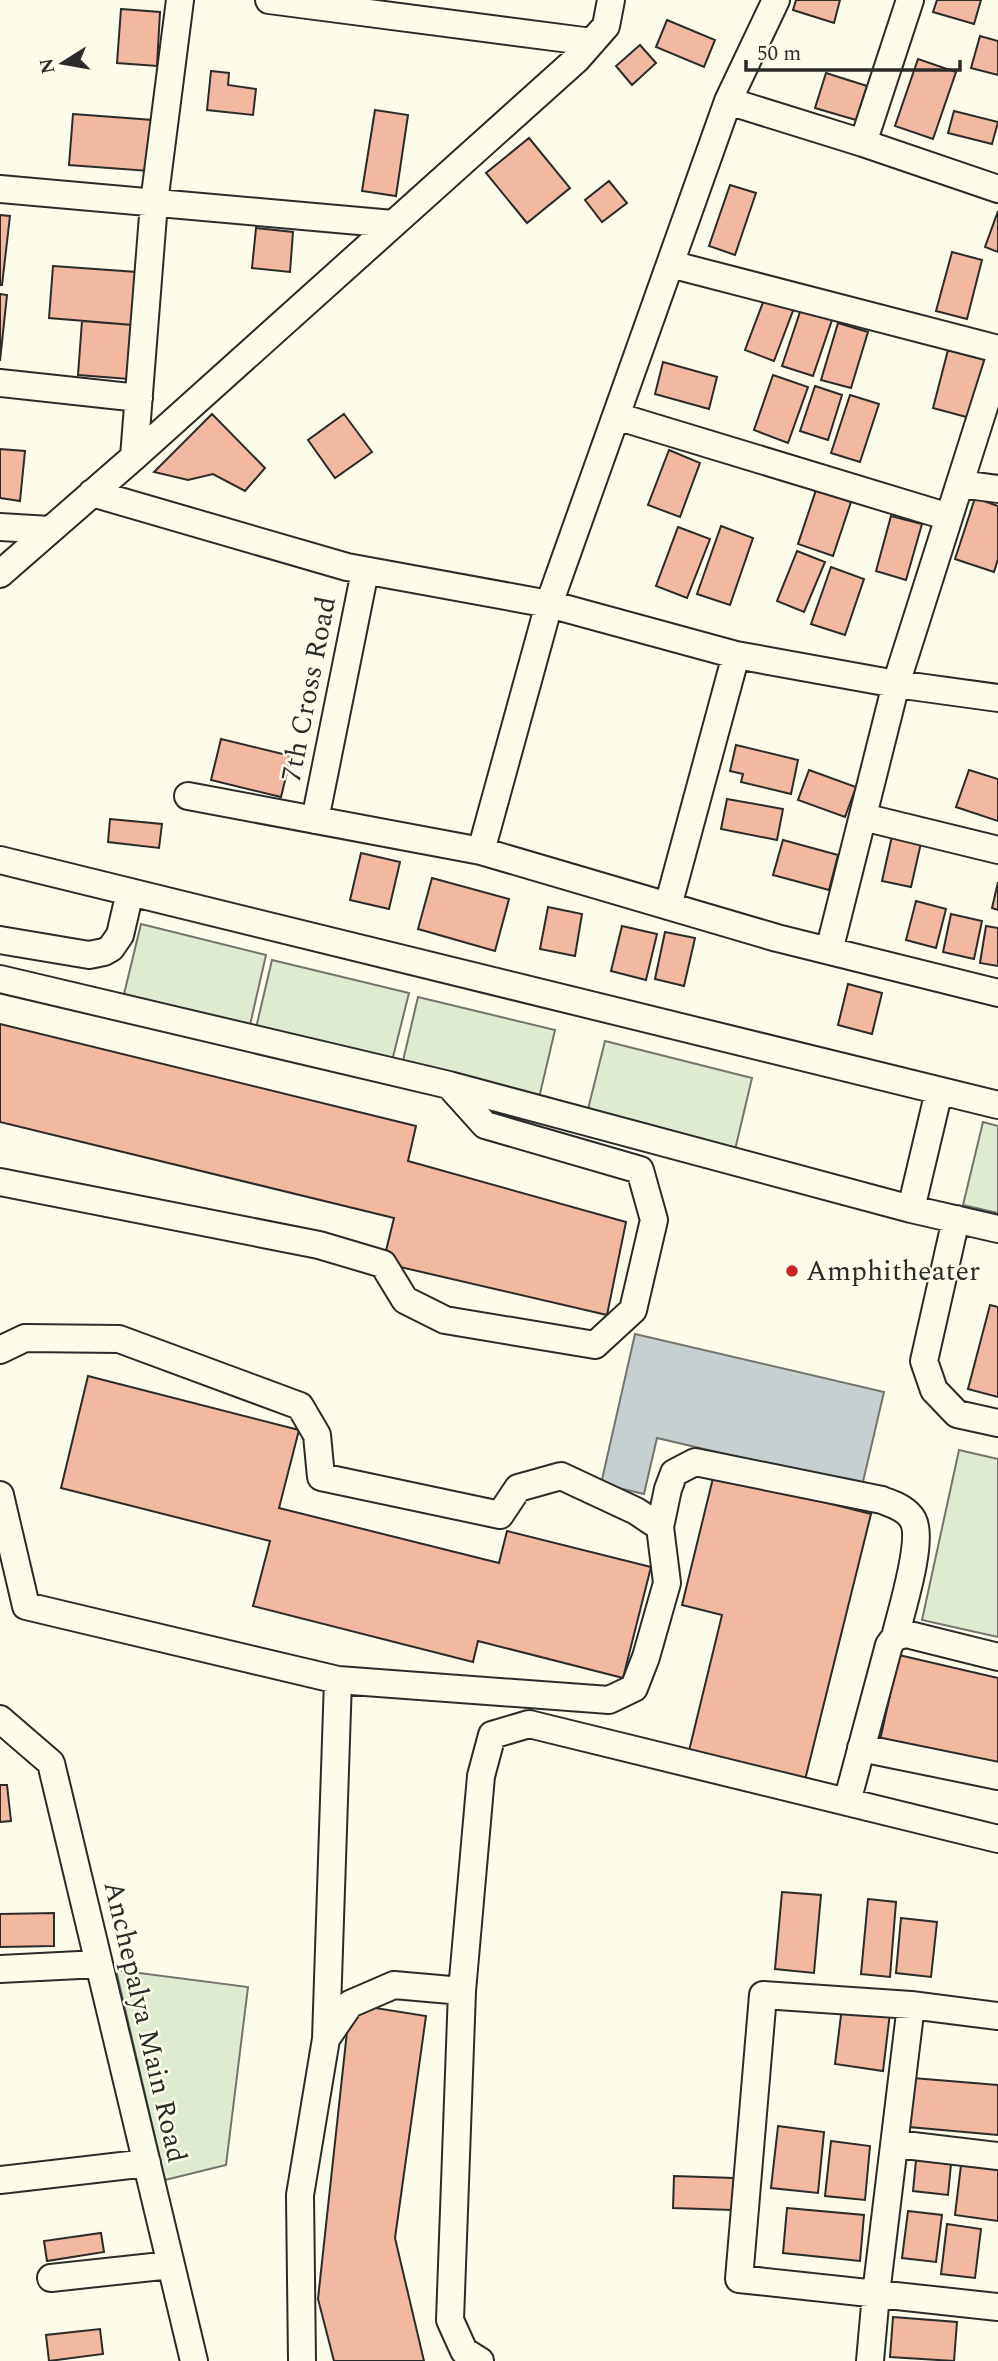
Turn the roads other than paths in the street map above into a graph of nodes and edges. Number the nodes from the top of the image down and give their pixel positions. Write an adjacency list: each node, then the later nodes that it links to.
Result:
1 (180, 0): 11 (street)
2 (269, 0): 6 (street)
3 (611, 0): 6 (street)
4 (776, 0): 7 (street)
5 (910, 0): 8 (street)
6 (592, 42): 12 (street)
7 (728, 101): 8 (street); 13 (street)
8 (863, 143): 9 (street)
9 (997, 186)
10 (0, 189): 11 (street)
11 (154, 203): 12 (street); 17 (street)
12 (393, 223): 19 (street)
13 (670, 264): 14 (street); 18 (street)
14 (998, 349)
15 (998, 363): 20 (street)
16 (0, 383): 17 (street)
17 (139, 398): 19 (street)
18 (616, 416): 23 (street); 28 (street)
19 (134, 457): 22 (street)
20 (960, 484): 21 (street); 23 (street)
21 (998, 489)
22 (92, 494): 25 (street); 26 (street)
23 (949, 517): 30 (street)
24 (0, 527): 25 (street)
25 (50, 530): 27 (street)
26 (365, 571): 28 (street); 34 (street, 7th Cross Road)
27 (0, 574)
28 (549, 604): 29 (street); 36 (street)
29 (736, 655): 30 (street); 39 (street)
30 (896, 684): 31 (street); 33 (street)
31 (998, 698)
32 (188, 796): 34 (street)
33 (863, 817): 35 (street); 41 (street)
34 (315, 820): 36 (street)
35 (998, 850)
36 (481, 851): 39 (street)
37 (0, 860): 38 (street)
38 (130, 892): 40 (street); 45 (street)
39 (668, 906): 41 (street)
40 (0, 940)
41 (829, 951): 43 (street)
42 (0, 979): 44 (street)
43 (998, 993)
44 (449, 1085): 47 (street); 48 (street)
45 (939, 1091): 46 (street); 48 (street)
46 (998, 1105)
47 (0, 1182)
48 (911, 1209): 49 (street)
49 (956, 1219): 50 (street); 52 (street)
50 (998, 1229)
51 (0, 1350): 54 (street)
52 (998, 1423)
53 (0, 1494): 57 (street)
54 (660, 1528): 55 (street); 57 (street)
55 (895, 1637): 56 (street); 59 (street)
56 (998, 1657)
57 (338, 1680): 68 (street)
58 (0, 1719): 63 (street, Anchepalya Main Road)
59 (861, 1748): 60 (street); 61 (street)
60 (998, 1776)
61 (847, 1802): 62 (street); 65 (street)
62 (998, 1839)
63 (99, 1964): 64 (street); 71 (street, Anchepalya Main Road)
64 (0, 1969)
65 (462, 1991): 68 (street); 79 (street)
66 (911, 2005): 67 (street); 69 (street); 75 (street)
67 (998, 2016)
68 (326, 2039): 78 (street)
69 (895, 2144): 70 (street); 75 (street)
70 (998, 2156)
71 (147, 2163): 72 (street); 73 (street, Anchepalya Main Road)
72 (0, 2180)
73 (171, 2265): 74 (street); 77 (street, Anchepalya Main Road)
74 (51, 2278)
75 (876, 2294): 76 (street); 80 (street)
76 (998, 2307)
77 (194, 2361)
78 (302, 2361)
79 (480, 2361)
80 (870, 2361)

